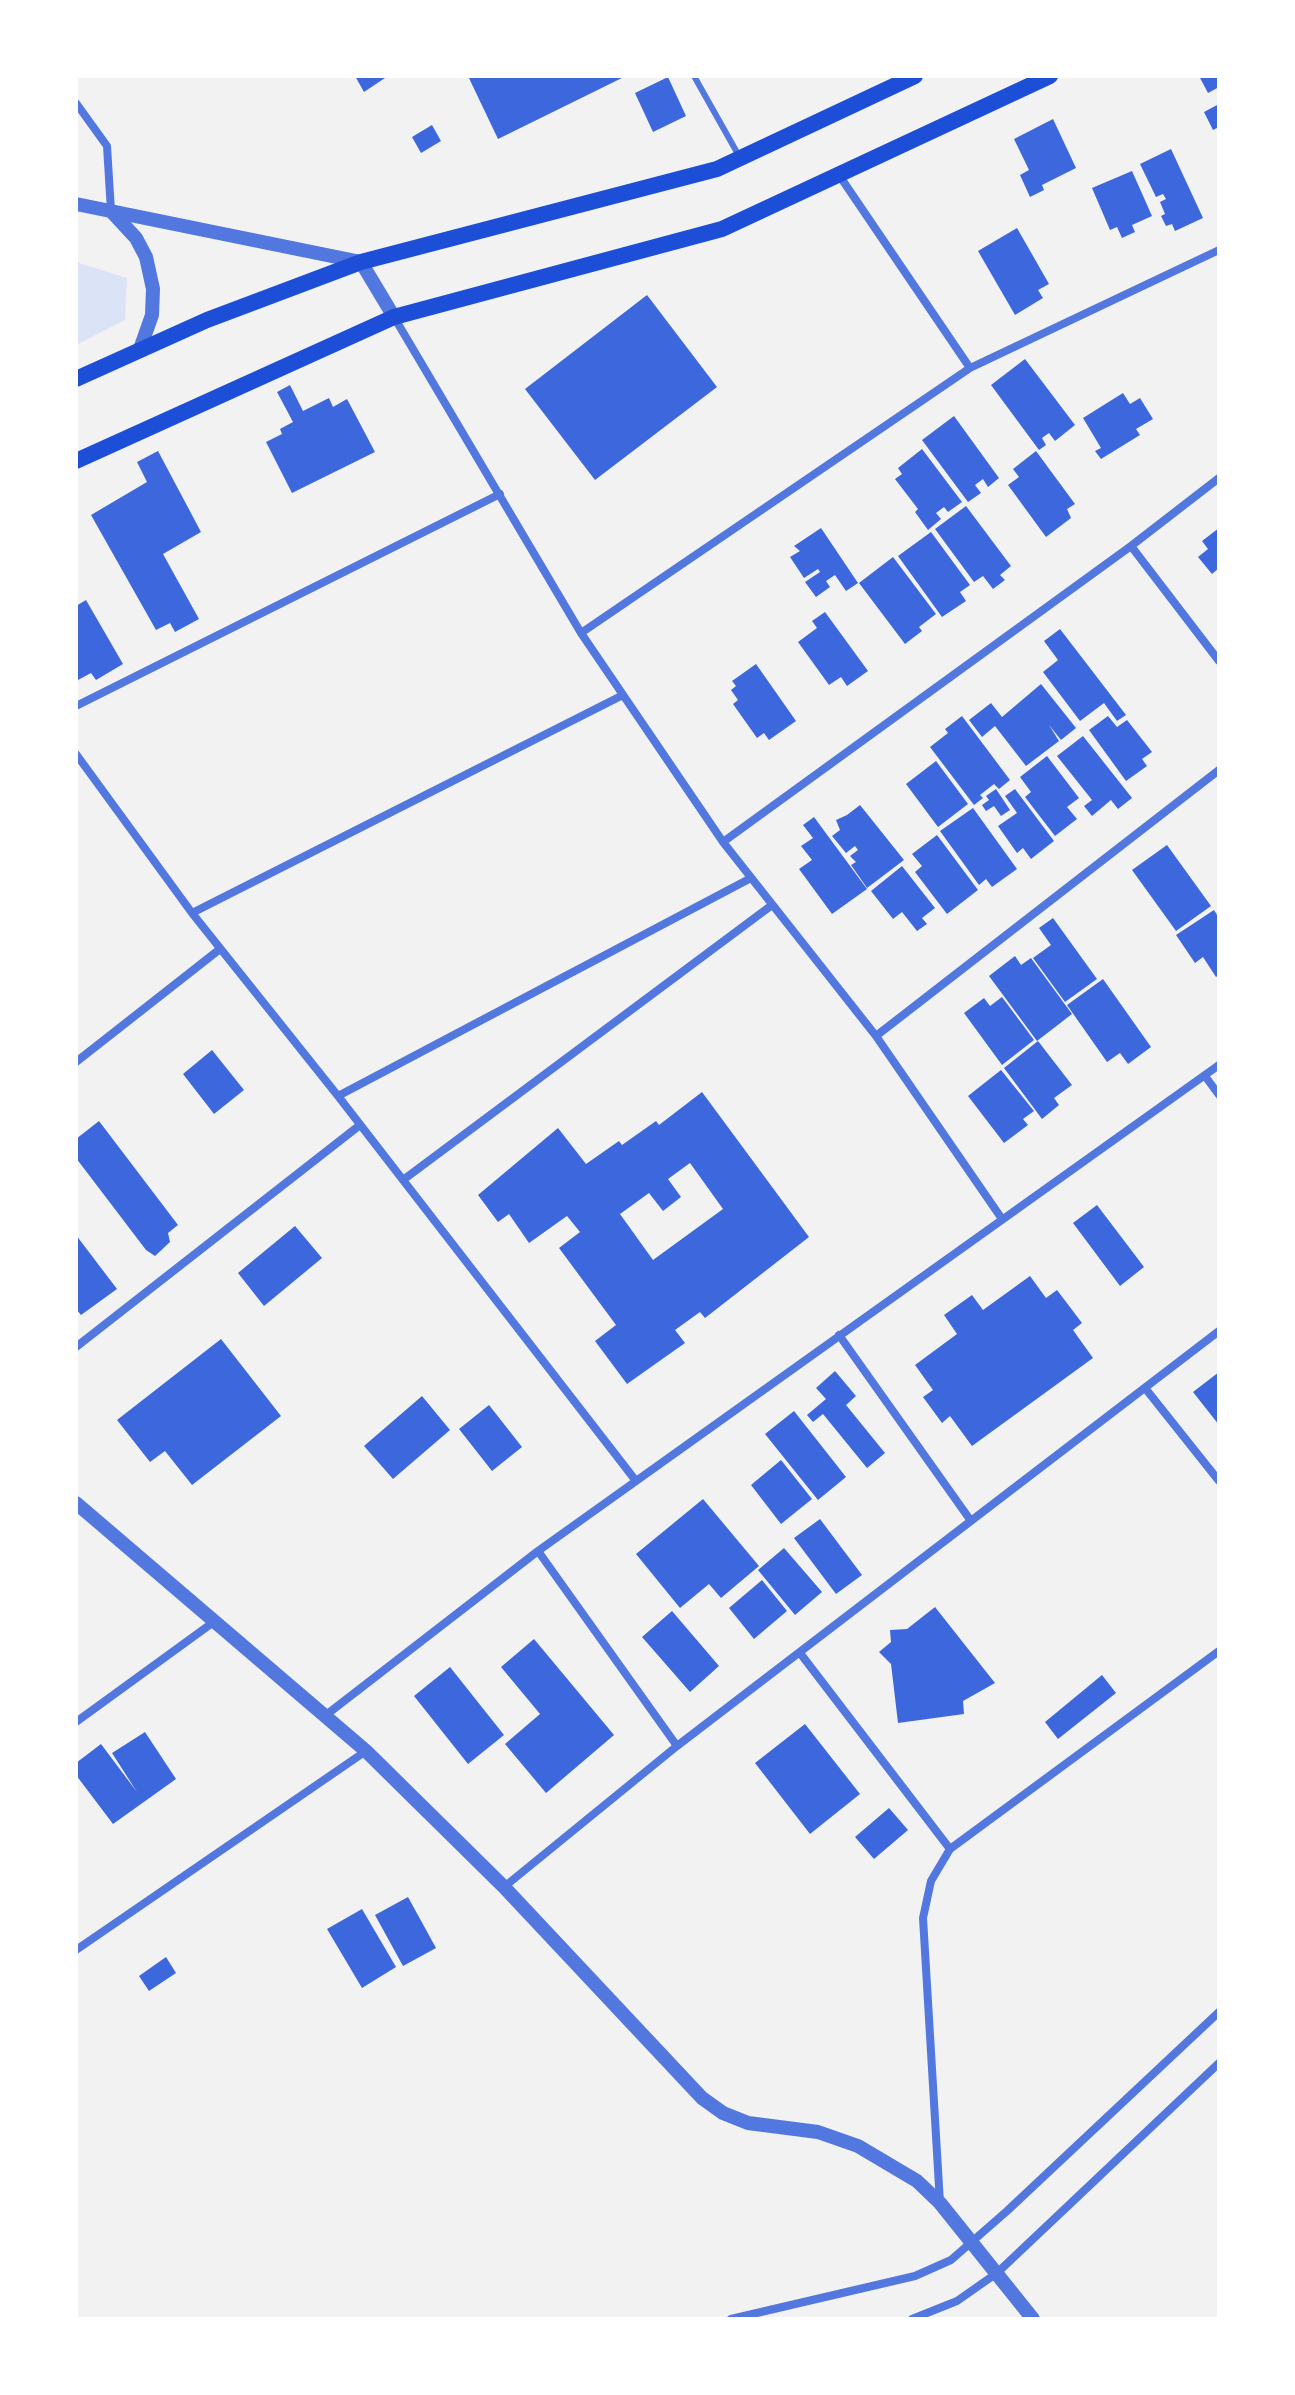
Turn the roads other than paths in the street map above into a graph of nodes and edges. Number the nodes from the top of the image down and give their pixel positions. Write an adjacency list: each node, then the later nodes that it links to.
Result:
1 (694, 76): 5 (lane)
2 (915, 76): 5 (main road)
3 (1050, 76): 6 (main road)
4 (76, 103): 8 (street)
5 (741, 159): 10 (main road)
6 (839, 175): 11 (main road); 13 (street)
7 (76, 204): 8 (street)
8 (111, 211): 10 (street); 12 (street)
9 (1219, 250): 13 (street)
10 (361, 262): 11 (street); 12 (main road)
11 (394, 317): 15 (main road); 17 (street)
12 (140, 349): 14 (main road)
13 (970, 368): 19 (street)
14 (76, 379)
15 (76, 461)
16 (1219, 478): 18 (street)
17 (500, 494): 19 (street); 22 (street)
18 (1131, 546): 20 (street); 25 (street)
19 (581, 633): 21 (street)
20 (1219, 661)
21 (623, 695): 25 (street); 28 (street)
22 (76, 706)
23 (76, 754): 28 (street)
24 (1219, 770): 30 (street)
25 (723, 842): 26 (street)
26 (751, 878): 27 (street); 35 (street)
27 (772, 905): 30 (street); 37 (street)
28 (192, 913): 29 (street)
29 (220, 949): 31 (street); 35 (street)
30 (876, 1036): 38 (street)
31 (76, 1062)
32 (1219, 1065): 33 (street)
33 (1205, 1076): 34 (street); 38 (street)
34 (1219, 1095)
35 (338, 1096): 36 (street)
36 (360, 1125): 37 (street); 41 (street)
37 (403, 1180): 43 (street)
38 (1002, 1219): 40 (street)
39 (1219, 1331): 42 (street)
40 (839, 1335): 43 (street); 46 (street)
41 (76, 1347)
42 (1145, 1388): 44 (street); 46 (street)
43 (636, 1481): 47 (street)
44 (1219, 1481)
45 (76, 1503): 48 (street)
46 (971, 1521): 50 (street)
47 (538, 1551): 51 (street); 53 (street)
48 (215, 1621): 51 (street); 52 (street)
49 (1219, 1651): 55 (street)
50 (800, 1653): 53 (street); 55 (street)
51 (326, 1715): 54 (street)
52 (76, 1722)
53 (677, 1746): 56 (street)
54 (366, 1751): 56 (street); 57 (street)
55 (950, 1849): 60 (street)
56 (504, 1887): 60 (street)
57 (76, 1950)
58 (1219, 2012): 61 (street)
59 (1219, 2063): 62 (street)
60 (940, 2203): 63 (street)
61 (731, 2319)
62 (912, 2319)
63 (1033, 2319)

